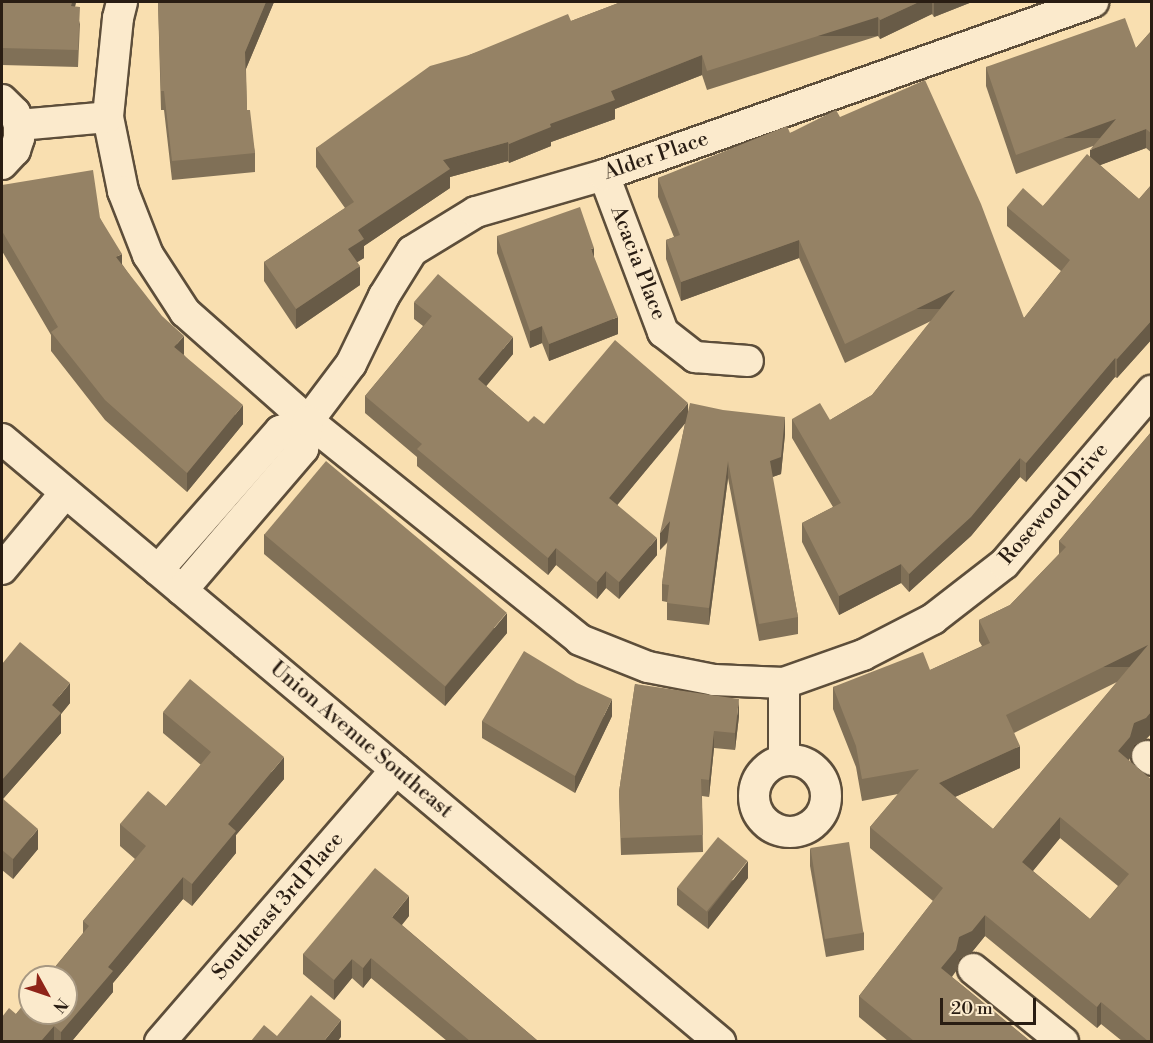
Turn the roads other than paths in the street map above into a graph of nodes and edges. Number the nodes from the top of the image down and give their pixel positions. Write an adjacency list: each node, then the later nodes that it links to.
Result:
1 (122, 2): 4 (street)
2 (1093, 2): 7 (street, Alder Place)
3 (2, 100): 5 (street)
4 (108, 117): 5 (street); 10 (street)
5 (19, 125): 6 (street)
6 (2, 164)
7 (604, 175): 8 (street, Acacia Place); 10 (street, Alder Place)
8 (748, 361)
9 (1152, 391): 16 (street, Rosewood Drive)
10 (308, 421): 14 (street); 15 (street); 16 (street)
11 (2, 439): 12 (street, Union Avenue Southeast)
12 (65, 493): 13 (street); 14 (street, Union Avenue Southeast)
13 (2, 569)
14 (158, 570): 15 (street, Union Avenue Southeast)
15 (182, 590): 18 (street, Union Avenue Southeast)
16 (784, 683): 17 (street)
17 (784, 760)
18 (396, 770): 20 (street, Southeast 3rd Place); 21 (street, Union Avenue Southeast)
19 (973, 969): 22 (street)
20 (160, 1041)
21 (720, 1041)
22 (1063, 1041)

